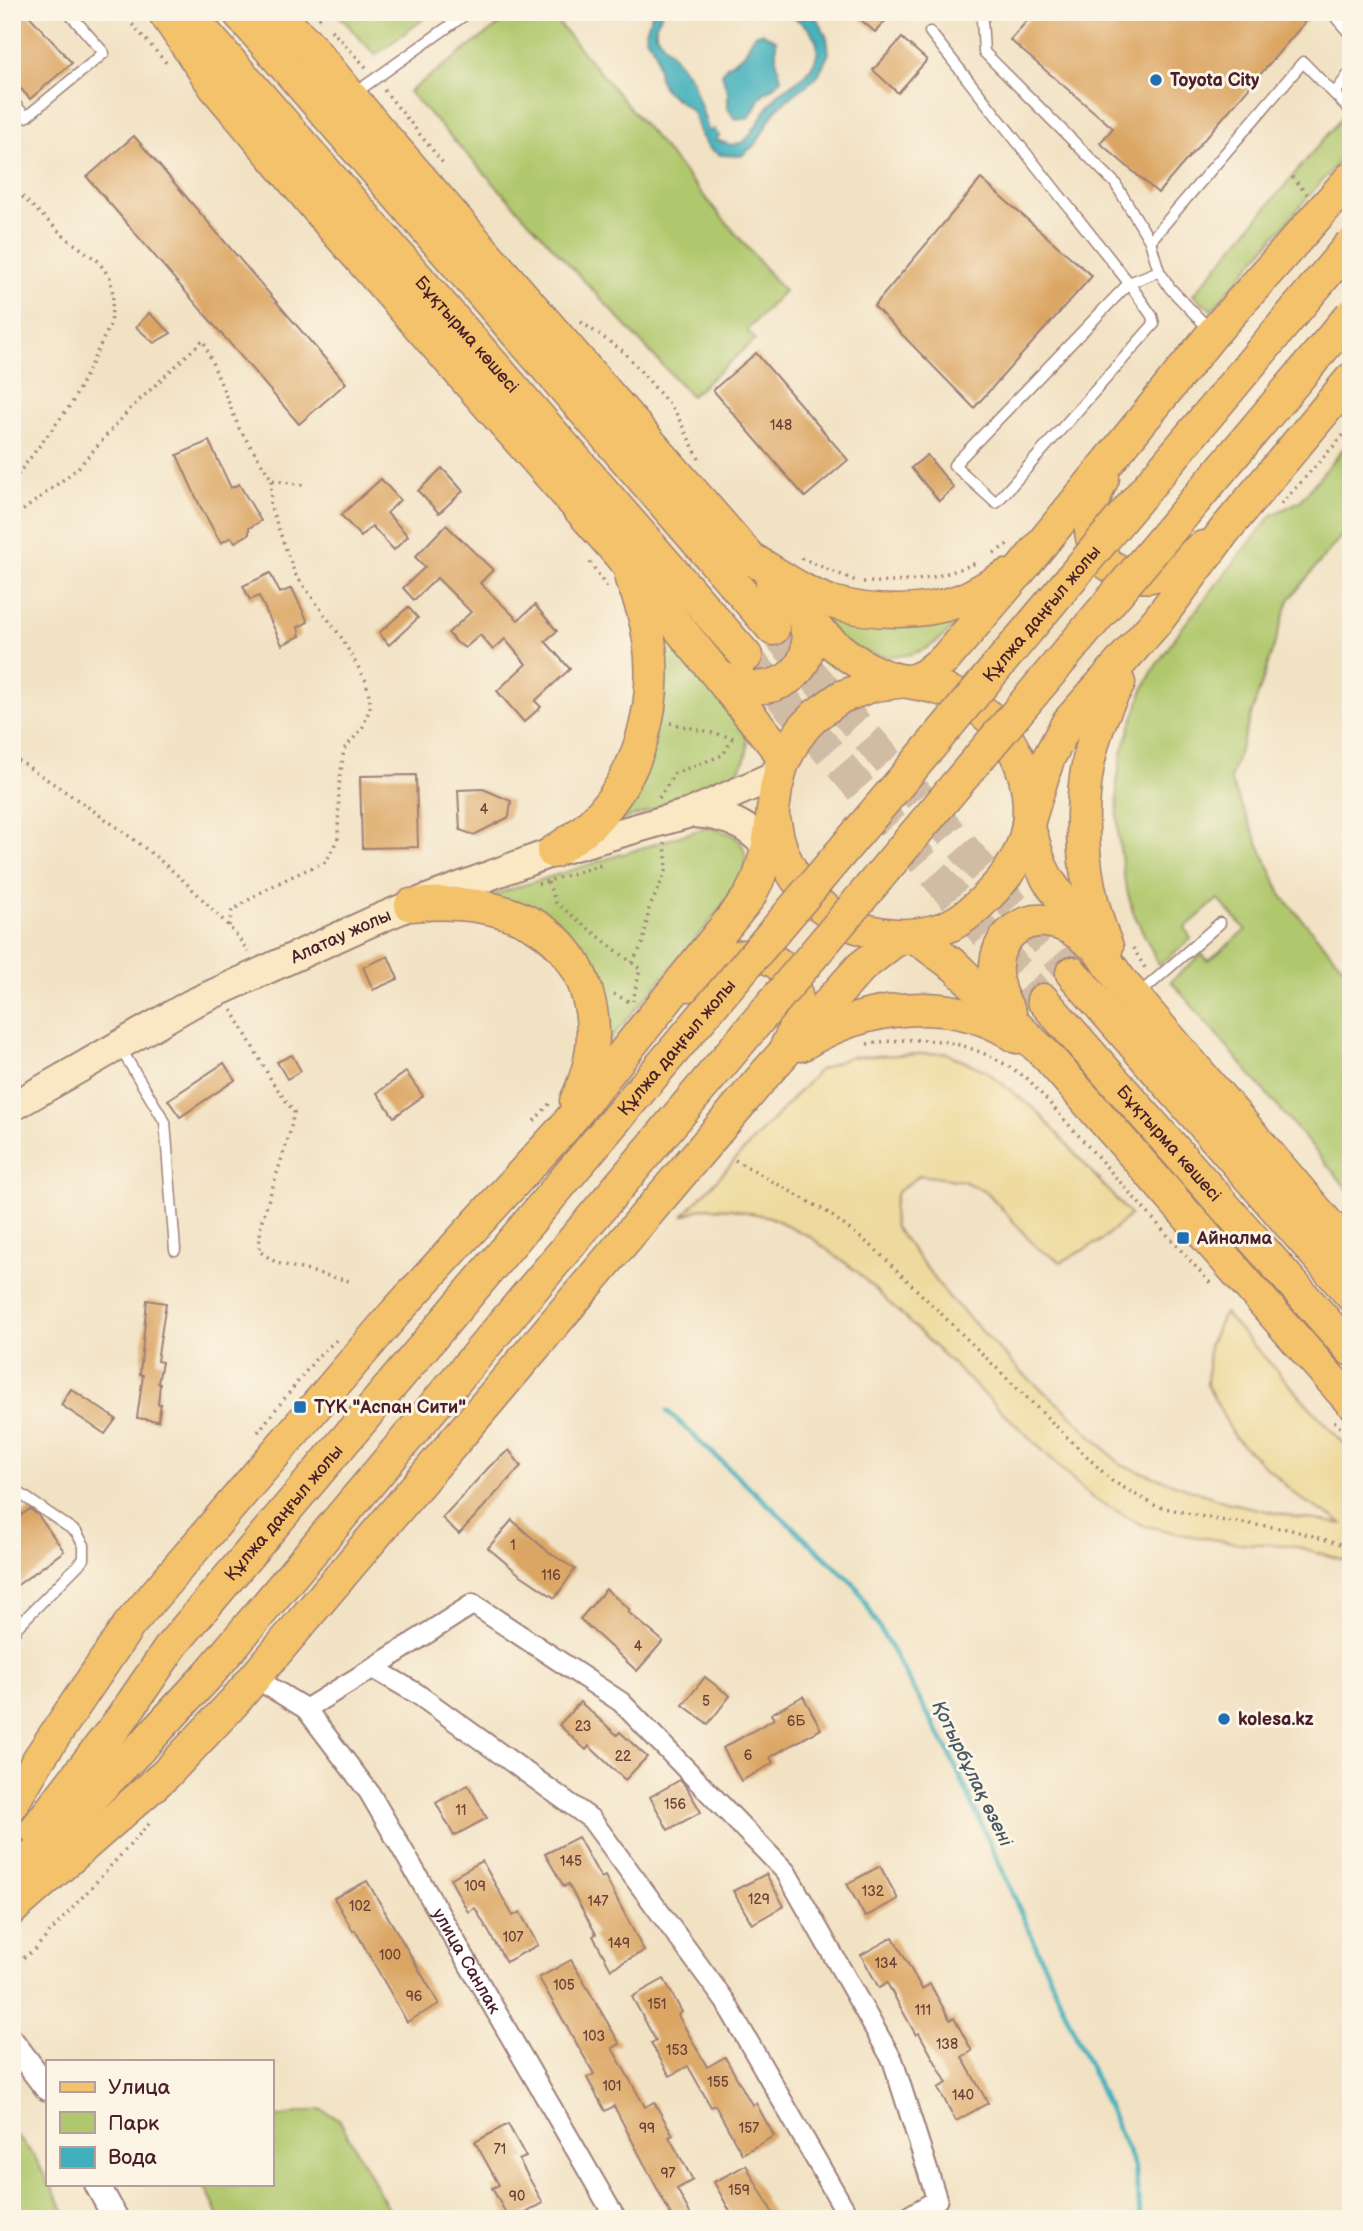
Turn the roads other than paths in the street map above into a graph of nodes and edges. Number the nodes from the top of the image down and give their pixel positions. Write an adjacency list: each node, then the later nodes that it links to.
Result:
1 (68, 12): 14 (lane)
2 (164, 12): 26 (main road)
3 (187, 12): 32 (main road, Бұқтырма көшесі)
4 (239, 12): 31 (main road)
5 (274, 12): 13 (main road)
6 (469, 12): 13 (lane)
7 (1331, 12): 10 (lane)
8 (983, 14): 17 (lane)
9 (930, 32): 20 (lane)
10 (1351, 35)
11 (1351, 71): 12 (lane)
12 (1335, 93): 15 (lane); 17 (lane)
13 (350, 96): 28 (main road)
14 (12, 101)
15 (1351, 111)
16 (1351, 178): 22 (main road)
17 (1150, 241): 19 (lane)
18 (1351, 244): 65 (main road, Құлжа даңғыл жолы, bridge)
19 (1158, 271): 20 (lane); 22 (lane)
20 (1129, 283): 20 (lane)
21 (1351, 315): 66 (main road, bridge)
22 (1213, 333): 24 (main road)
23 (1351, 379): 25 (main road)
24 (1118, 449): 25 (main road); 27 (main road)
25 (1225, 530): 30 (main road)
26 (618, 552): 33 (main road); 40 (main road)
27 (1017, 555): 28 (main road); 34 (main road)
28 (751, 558): 29 (main road)
29 (802, 615): 33 (main road); 34 (main road)
30 (1158, 620): 38 (main road); 46 (main road)
31 (774, 629)
32 (746, 656)
33 (719, 676): 35 (main road)
34 (899, 682): 35 (main road); 38 (main road)
35 (782, 765): 36 (main road); 37 (main road)
36 (774, 804): 39 (main road); 41 (main road)
37 (690, 813): 39 (main road); 40 (main road, Алатау жолы)
38 (1028, 824): 44 (main road); 46 (main road)
39 (768, 847): 41 (main road); 48 (main road)
40 (551, 867): 42 (main road, Алатау жолы)
41 (795, 878): 44 (main road)
42 (411, 905): 49 (main road, Алатау жолы); 53 (main road)
43 (1220, 923): 46 (lane)
44 (907, 936): 50 (main road); 51 (main road)
45 (1072, 973): 56 (main road)
46 (1129, 973): 50 (main road); 55 (main road)
47 (1043, 1000): 57 (main road, Бұқтырма көшесі)
48 (638, 1016): 51 (main road); 53 (main road)
49 (118, 1045): 52 (main road, Алатау жолы); 54 (lane)
50 (1038, 1047): 51 (main road); 58 (main road)
51 (774, 1065): 62 (main road)
52 (12, 1107)
53 (563, 1129): 64 (main road)
54 (175, 1250)
55 (1351, 1251)
56 (1351, 1295)
57 (1351, 1350)
58 (1341, 1411)
59 (12, 1488): 60 (lane)
60 (12, 1636)
61 (373, 1668): 63 (street); 73 (street); 74 (street)
62 (255, 1678): 63 (street); 67 (main road)
63 (306, 1709): 72 (street, улица Санлак)
64 (12, 1804)
65 (12, 1860)
66 (12, 1877)
67 (12, 1909)
68 (12, 2042): 69 (street)
69 (46, 2087)
70 (98, 2186): 71 (street)
71 (116, 2219)
72 (616, 2219)
73 (850, 2219)
74 (904, 2219)

